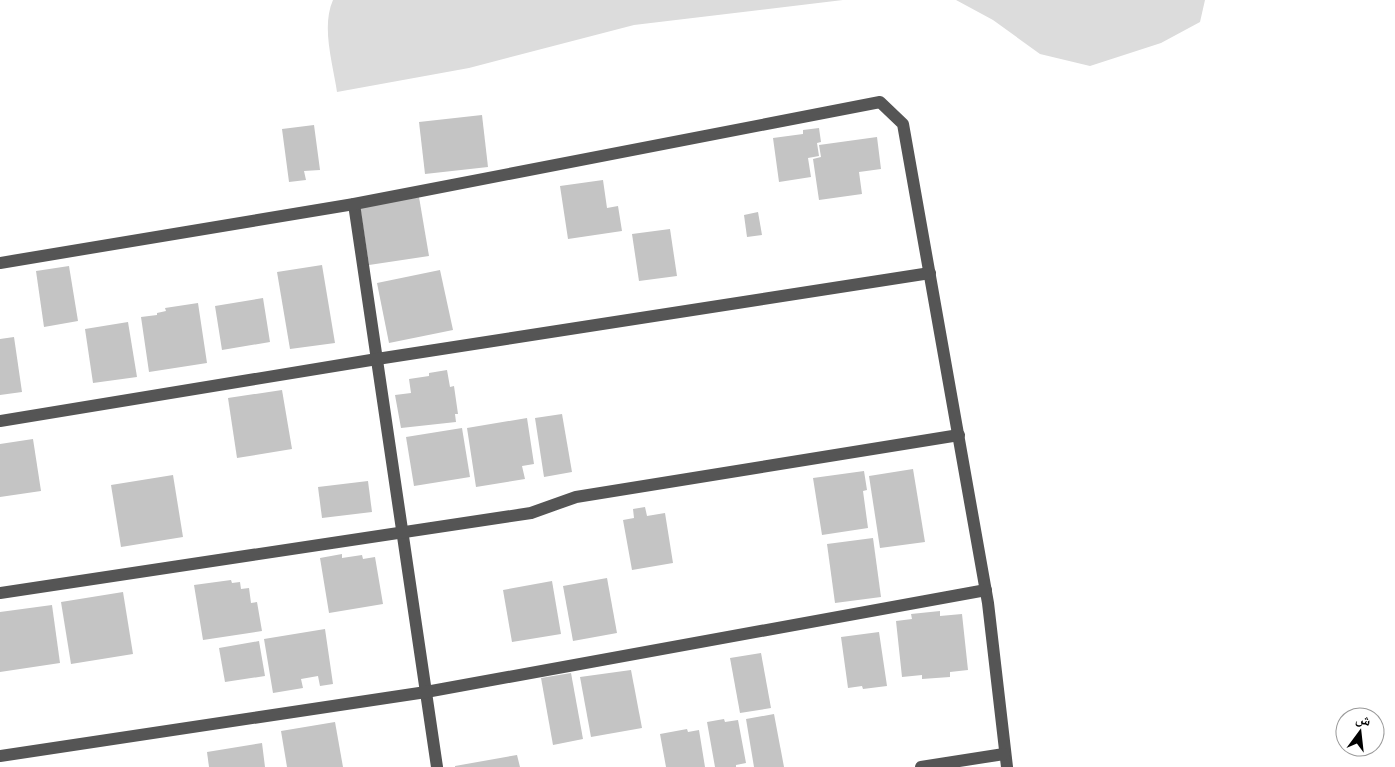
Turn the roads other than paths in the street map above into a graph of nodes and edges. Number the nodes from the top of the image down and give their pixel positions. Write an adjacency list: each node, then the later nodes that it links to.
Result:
1 (354, 204): 2 (street); 3 (street); 4 (street)
2 (0, 263)
3 (930, 273): 4 (street); 6 (street)
4 (377, 359): 5 (street); 7 (street)
5 (0, 421)
6 (958, 436): 7 (street); 8 (street)
7 (403, 534): 9 (street); 10 (street)
8 (986, 590): 10 (street); 11 (street)
9 (0, 593)
10 (426, 692): 12 (street); 13 (street)
11 (1004, 754): 14 (street); 15 (street)
12 (0, 756)
13 (437, 767)
14 (921, 767)
15 (1006, 767)

